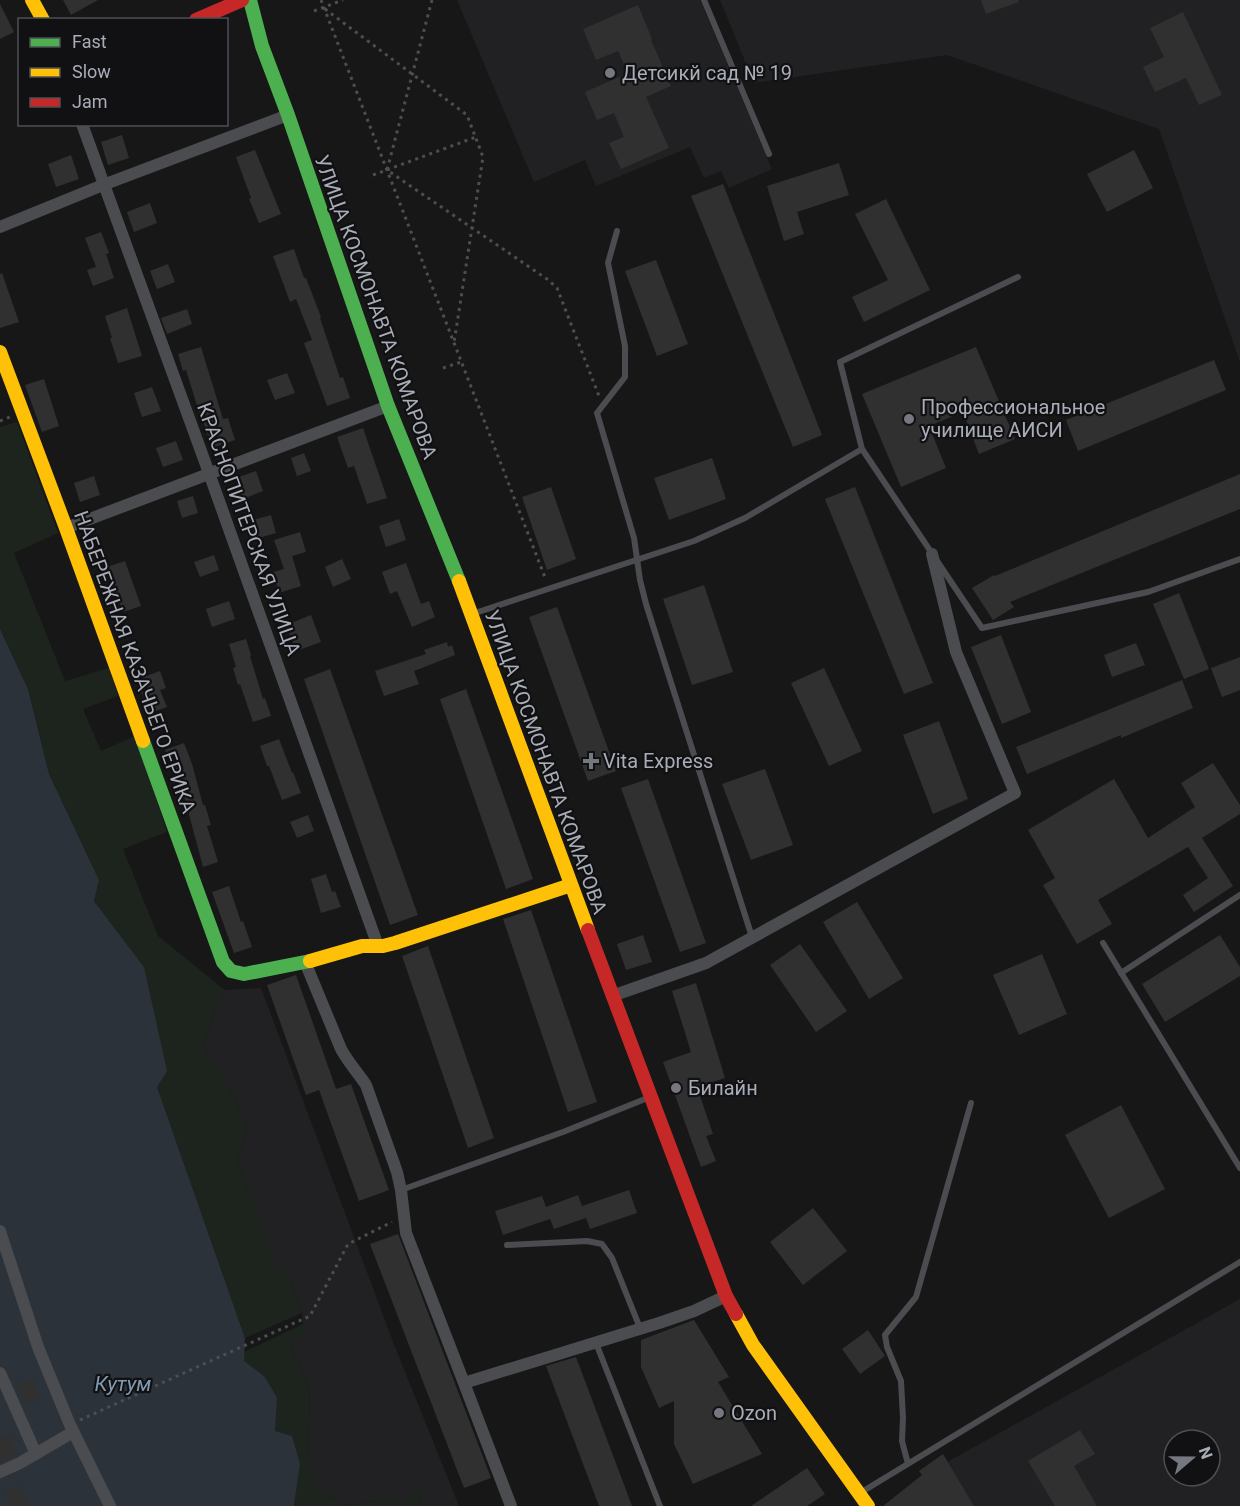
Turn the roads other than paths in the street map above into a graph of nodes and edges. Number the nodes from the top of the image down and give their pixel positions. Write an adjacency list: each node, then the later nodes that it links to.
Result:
1 (32, 0): 5 (main road)
2 (242, 0): 6 (main road)
3 (250, 0): 7 (main road, УЛИЦА КОСМОНАВТА КОМАРОВА)
4 (704, 0): 9 (lane)
5 (42, 18)
6 (201, 18)
7 (288, 115): 10 (street); 15 (main road, УЛИЦА КОСМОНАВТА КОМАРОВА)
8 (83, 126): 10 (street, КРАСНОПИТЕРСКАЯ УЛИЦА)
9 (769, 154)
10 (103, 185): 11 (street); 17 (street, КРАСНОПИТЕРСКАЯ УЛИЦА)
11 (0, 226)
12 (617, 231): 20 (lane)
13 (1018, 277): 16 (lane)
14 (0, 352): 18 (main road, НАБЕРЕЖНАЯ КАЗАЧЬЕГО ЕРИКА)
15 (388, 406): 17 (street); 22 (main road, УЛИЦА КОСМОНАВТА КОМАРОВА)
16 (862, 448): 19 (lane); 20 (lane)
17 (209, 473): 18 (street); 27 (street, КРАСНОПИТЕРСКАЯ УЛИЦА)
18 (66, 528): 28 (main road, НАБЕРЕЖНАЯ КАЗАЧЬЕГО ЕРИКА)
19 (932, 554): 21 (lane); 25 (street)
20 (638, 559): 22 (lane); 25 (lane)
21 (1240, 559)
22 (472, 614): 23 (main road, УЛИЦА КОСМОНАВТА КОМАРОВА)
23 (571, 885): 27 (main road); 30 (main road, УЛИЦА КОСМОНАВТА КОМАРОВА)
24 (1240, 895): 29 (lane)
25 (752, 937): 30 (street)
26 (1103, 944): 29 (lane)
27 (378, 946): 28 (main road)
28 (306, 962): 34 (street)
29 (1121, 973): 33 (lane)
30 (612, 996): 31 (main road, УЛИЦА КОСМОНАВТА КОМАРОВА)
31 (650, 1097): 34 (lane); 38 (main road, УЛИЦА КОСМОНАВТА КОМАРОВА)
32 (971, 1103): 45 (lane)
33 (1240, 1168)
34 (401, 1190): 42 (street)
35 (0, 1231): 43 (street)
36 (507, 1245): 39 (lane)
37 (1240, 1262): 45 (lane)
38 (726, 1296): 39 (street); 47 (main road, УЛИЦА КОСМОНАВТА КОМАРОВА)
39 (640, 1329): 40 (street)
40 (596, 1342): 42 (street); 50 (lane)
41 (0, 1373): 44 (street)
42 (464, 1383): 49 (street)
43 (72, 1428): 44 (street); 48 (street)
44 (36, 1454): 46 (street)
45 (908, 1464): 47 (lane)
46 (0, 1472)
47 (860, 1494): 51 (main road, УЛИЦА КОСМОНАВТА КОМАРОВА)
48 (110, 1506)
49 (511, 1506)
50 (660, 1506)
51 (868, 1506)

